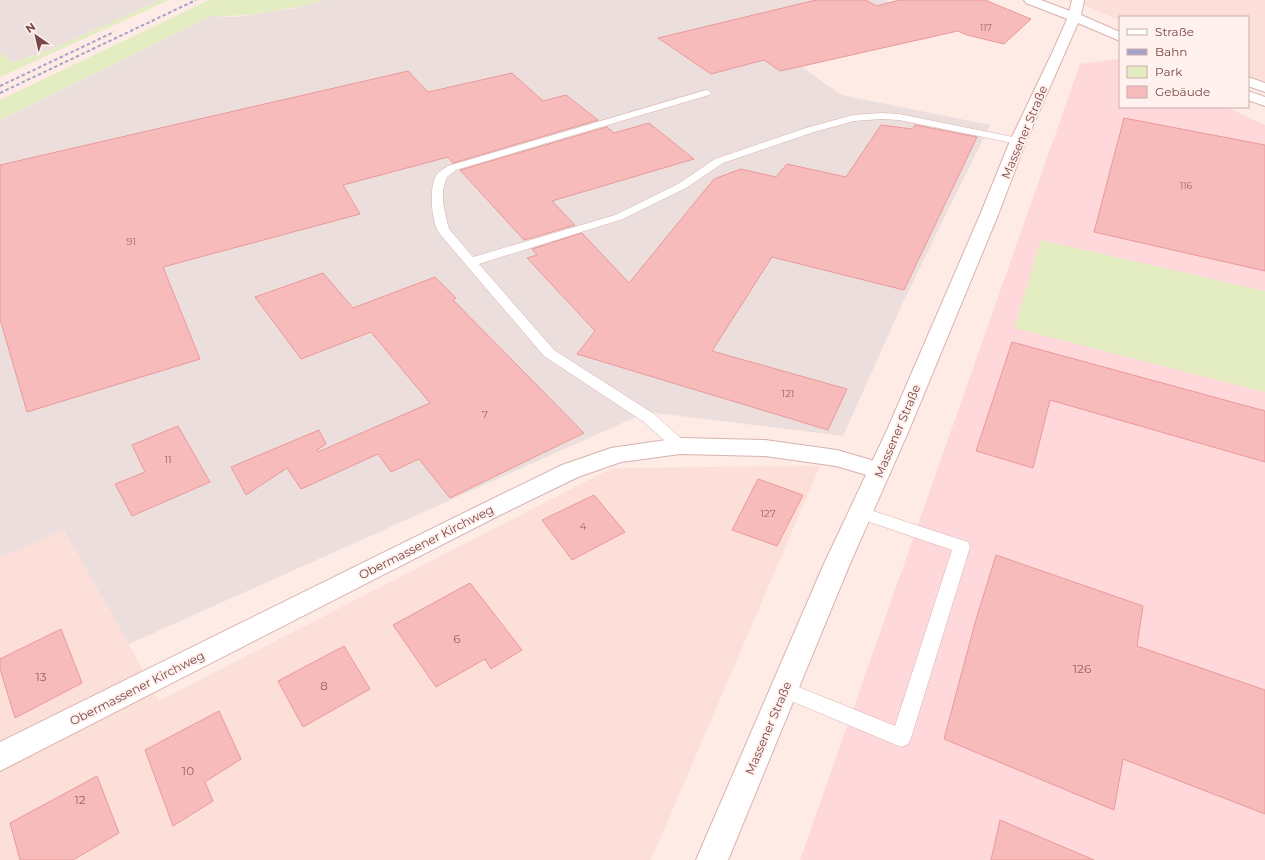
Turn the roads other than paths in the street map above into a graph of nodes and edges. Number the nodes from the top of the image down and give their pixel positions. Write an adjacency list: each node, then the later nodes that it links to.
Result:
1 (1030, 0): 3 (main road)
2 (1078, 0): 3 (main road, Massener Straße)
3 (1074, 17): 4 (main road); 10 (main road, Massener Straße)
4 (1119, 37)
5 (1249, 81): 6 (main road)
6 (1265, 88)
7 (706, 93): 11 (lane)
8 (1249, 95): 9 (main road)
9 (1265, 102)
10 (1018, 141): 11 (lane); 13 (main road, Massener Straße)
11 (471, 262): 12 (lane)
12 (680, 446): 13 (main road, Obermassener Kirchweg); 16 (main road, Obermassener Kirchweg)
13 (880, 471): 14 (main road, Massener Straße)
14 (861, 513): 15 (main road, Massener Straße); 15 (lane)
15 (784, 689): 17 (main road, Massener Straße)
16 (0, 757)
17 (712, 860)

